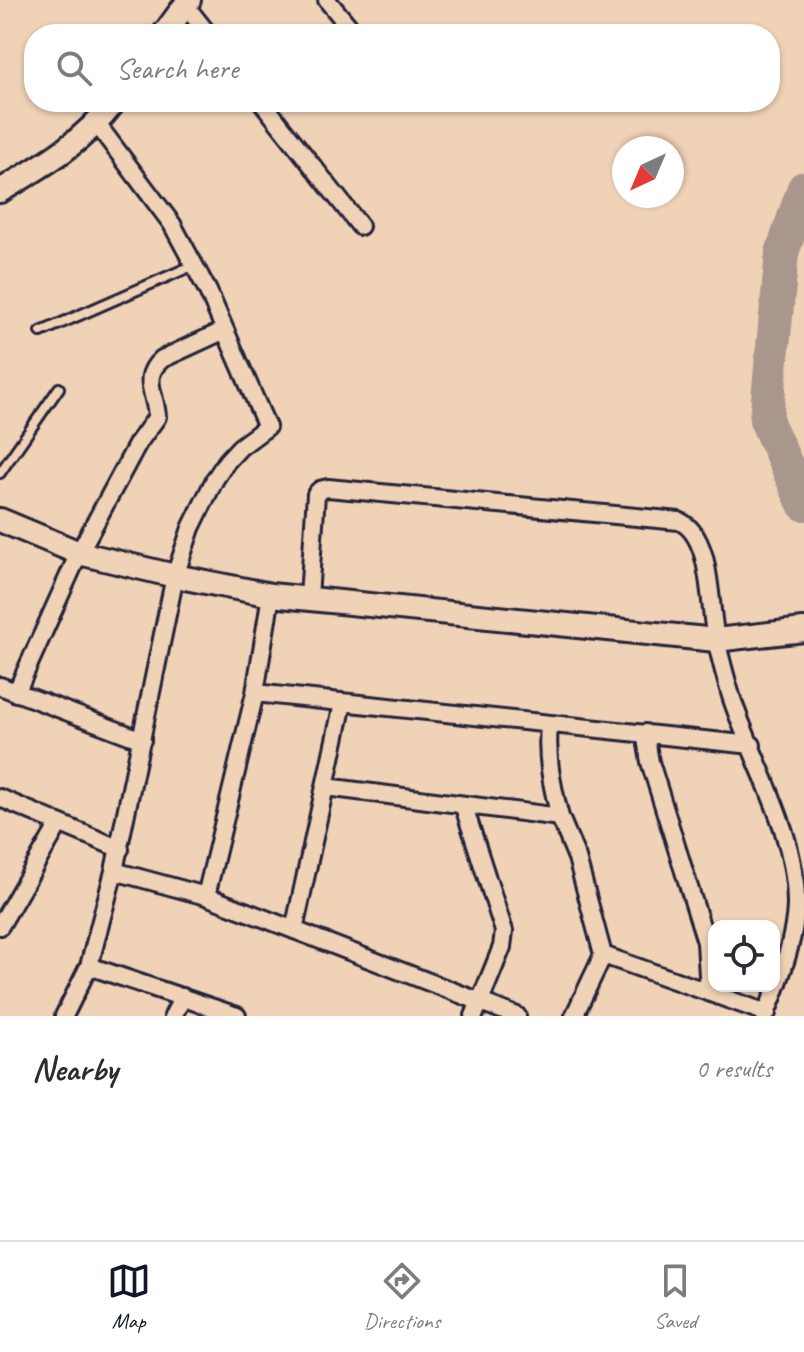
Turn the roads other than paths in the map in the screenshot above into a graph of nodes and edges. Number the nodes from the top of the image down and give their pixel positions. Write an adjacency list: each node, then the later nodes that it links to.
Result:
1 (327, 0): 5 (street)
2 (187, 2): 3 (street); 4 (street)
3 (171, 24)
4 (201, 24)
5 (347, 24)
6 (106, 112): 8 (street)
7 (270, 112): 10 (street)
8 (97, 124): 9 (street); 11 (street)
9 (0, 191)
10 (360, 226)
11 (194, 265): 12 (street); 13 (lane)
12 (225, 330): 17 (street); 18 (street)
13 (41, 332)
14 (59, 388): 15 (lane)
15 (0, 473)
16 (0, 520): 17 (street)
17 (79, 553): 18 (street); 23 (street)
18 (175, 576): 19 (street); 28 (street)
19 (271, 595): 20 (street); 24 (street)
20 (309, 597): 22 (street); 22 (street)
21 (804, 630): 22 (street)
22 (716, 640): 29 (street)
23 (8, 689): 28 (street)
24 (255, 693): 25 (street); 37 (street)
25 (343, 703): 26 (street); 30 (street)
26 (549, 725): 27 (street); 33 (street)
27 (645, 733): 29 (street); 43 (street)
28 (142, 740): 35 (street)
29 (752, 745): 48 (street)
30 (326, 787): 32 (street); 40 (street)
31 (0, 798): 34 (street)
32 (464, 807): 33 (street); 47 (street)
33 (560, 817): 41 (street)
34 (59, 824): 35 (street); 38 (street)
35 (120, 849): 36 (street)
36 (114, 871): 37 (street); 42 (street)
37 (206, 896): 40 (street)
38 (7, 898): 39 (street)
39 (0, 926)
40 (294, 930): 47 (street)
41 (603, 955): 44 (street); 53 (street)
42 (89, 966): 46 (street); 49 (street)
43 (708, 975)
44 (708, 992)
45 (709, 992): 48 (street)
46 (183, 997): 50 (street); 51 (street)
47 (478, 1009): 52 (street)
48 (766, 1014)
49 (64, 1016)
50 (173, 1016)
51 (237, 1016)
52 (517, 1016)
53 (574, 1016)

